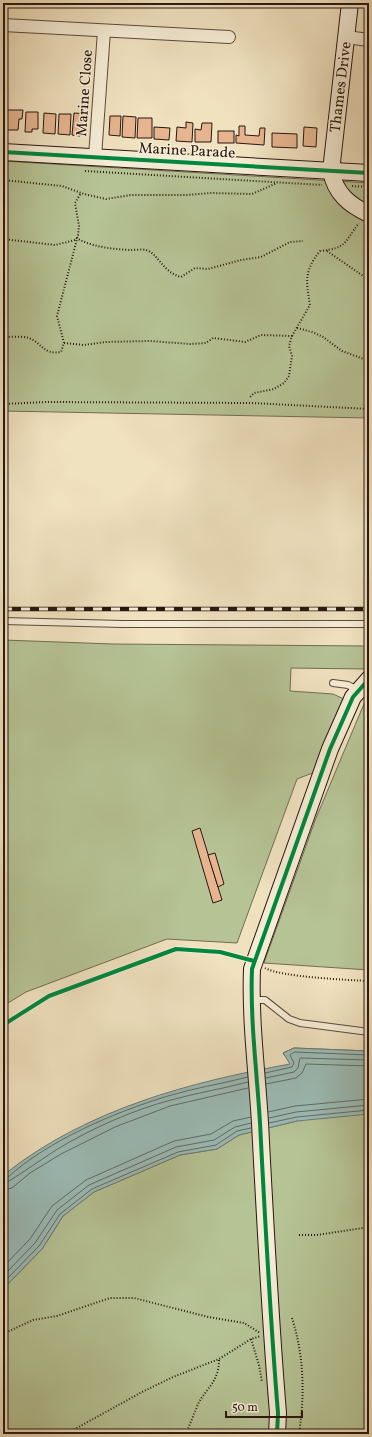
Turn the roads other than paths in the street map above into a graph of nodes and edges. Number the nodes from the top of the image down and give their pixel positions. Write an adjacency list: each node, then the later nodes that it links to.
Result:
1 (350, 3): 4 (street, Thames Drive)
2 (3, 25): 3 (street, Marine Close)
3 (104, 31): 5 (street, Marine Close); 8 (street, Marine Close)
4 (346, 37): 6 (street); 10 (street, Thames Drive)
5 (229, 38)
6 (369, 40)
7 (3, 152): 8 (street, Marine Parade)
8 (95, 157): 10 (street, Marine Parade)
9 (369, 173): 10 (street, Marine Parade)
10 (333, 178): 11 (street)
11 (368, 213)
12 (3, 621): 13 (lane)
13 (369, 624)
14 (333, 683): 15 (lane)
15 (364, 684): 16 (street)
16 (250, 1000): 17 (lane); 18 (street)
17 (369, 1032)
18 (277, 1434)

